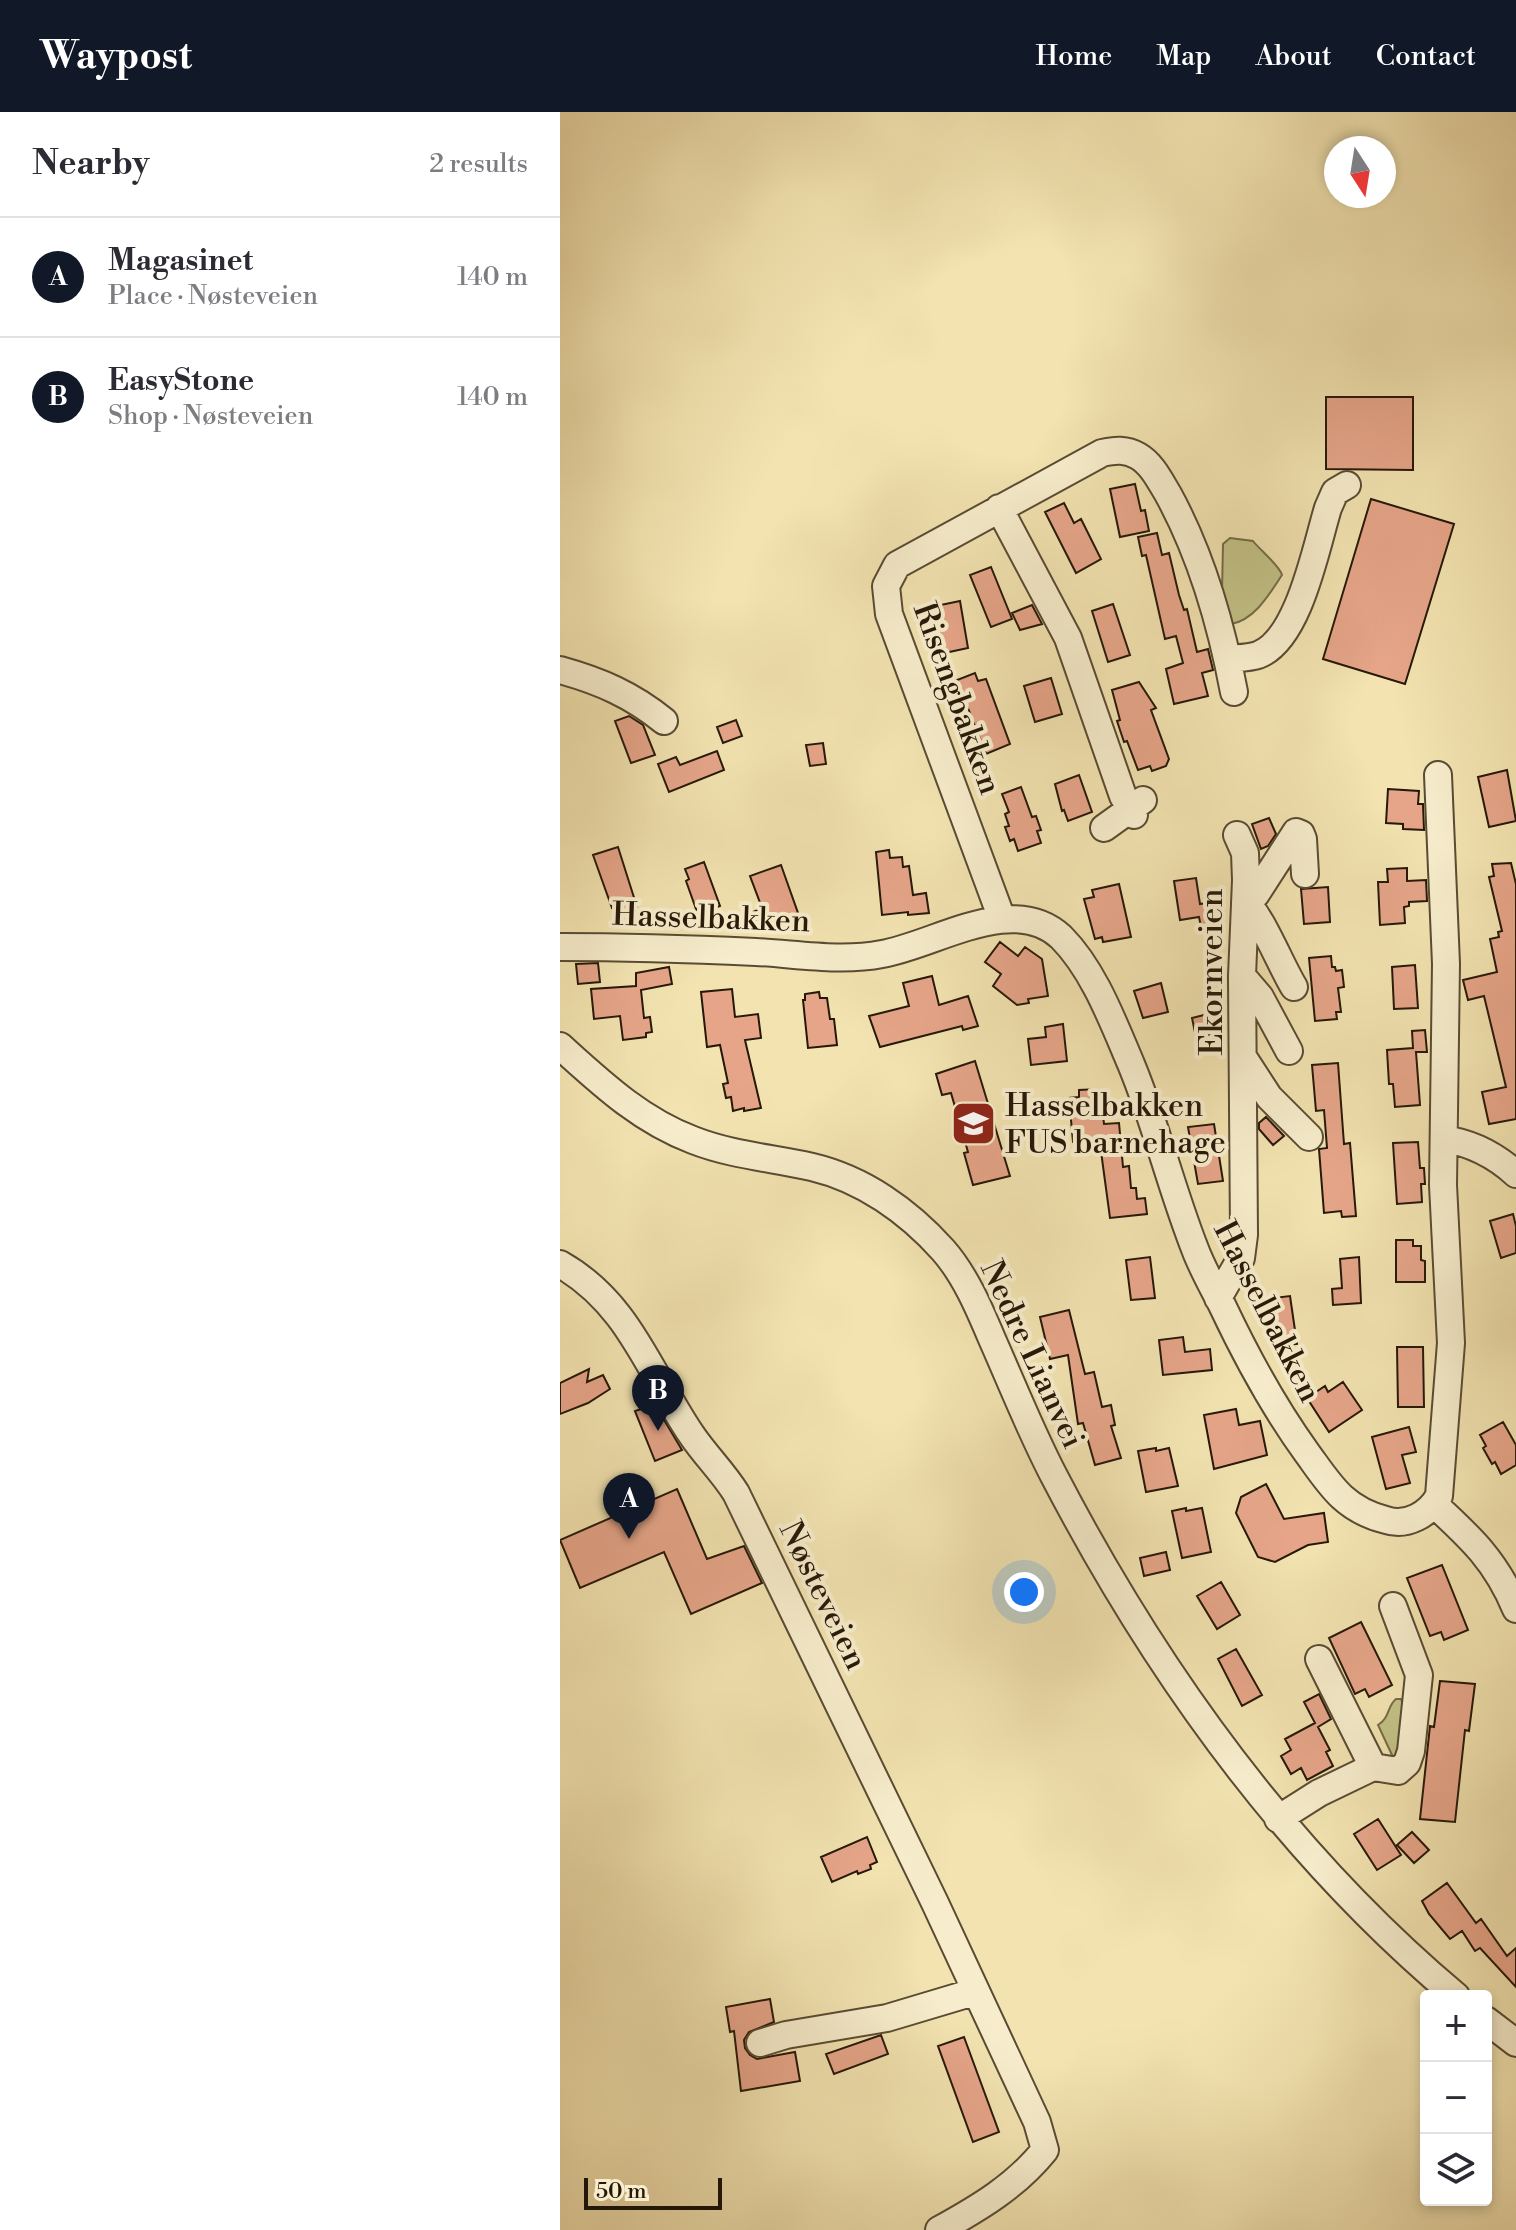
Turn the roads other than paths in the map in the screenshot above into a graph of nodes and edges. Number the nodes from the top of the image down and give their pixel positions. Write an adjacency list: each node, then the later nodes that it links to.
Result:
1 (1347, 485): 3 (street)
2 (999, 508): 3 (street, Risengbakken); 8 (street); 12 (street, Risengbakken)
3 (1228, 659): 5 (street, Risengbakken)
4 (560, 670): 6 (street)
5 (1234, 692)
6 (664, 721)
7 (1438, 775): 20 (street)
8 (1104, 828)
9 (1237, 835): 11 (street, Ekornveien)
10 (1305, 874): 11 (street)
11 (1245, 902): 14 (street, Ekornveien); 15 (street)
12 (1002, 919): 13 (street, Hasselbakken); 23 (street, Hasselbakken)
13 (560, 947)
14 (1242, 976): 17 (street); 18 (street, Ekornveien)
15 (1294, 987)
16 (560, 1046): 29 (street, Nedre Lianvei)
17 (1289, 1051)
18 (1245, 1060): 19 (street); 23 (street, Ekornveien)
19 (1309, 1137)
20 (1444, 1139): 21 (street); 24 (street)
21 (1516, 1174)
22 (560, 1264): 31 (street, Nøsteveien)
23 (1218, 1298): 24 (street, Hasselbakken)
24 (1434, 1504): 26 (street)
25 (1393, 1606): 28 (street)
26 (1516, 1609)
27 (1319, 1659): 28 (street)
28 (1373, 1767): 29 (street)
29 (1278, 1819): 30 (street, Nedre Lianvei)
30 (1449, 1990)
31 (974, 1992): 33 (street); 35 (street, Nøsteveien)
32 (1492, 2025): 34 (street)
33 (760, 2043)
34 (1516, 2043)
35 (939, 2230)

